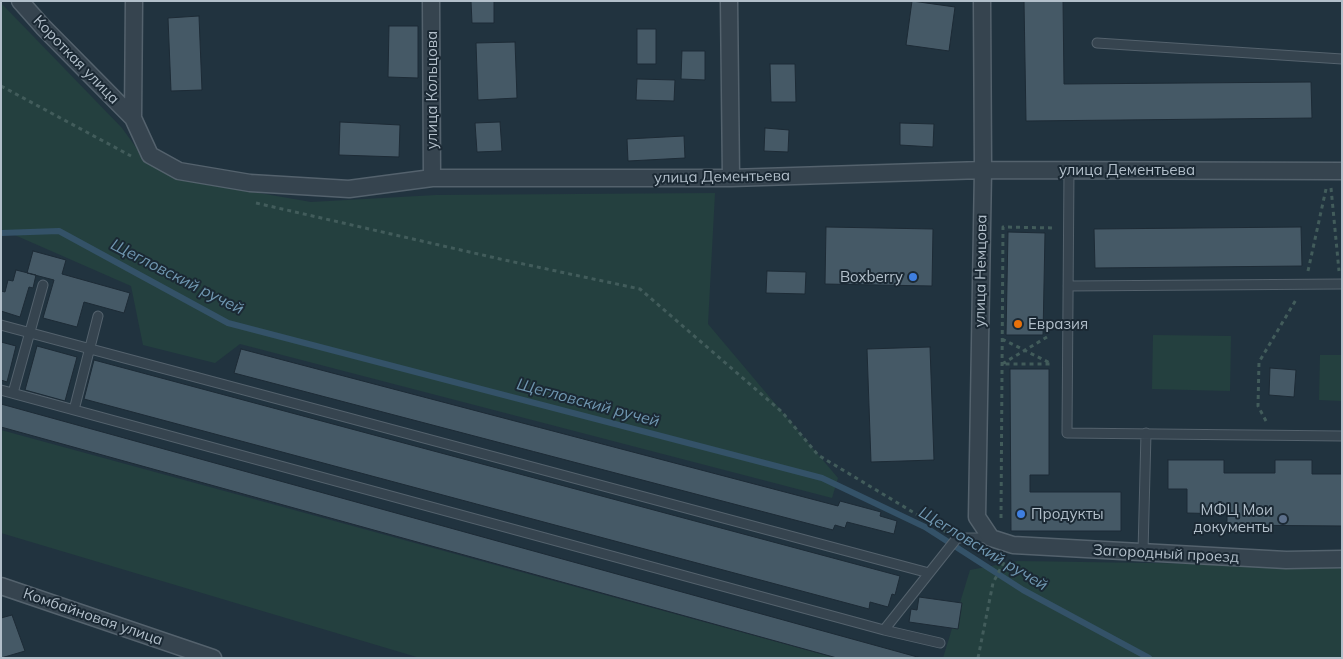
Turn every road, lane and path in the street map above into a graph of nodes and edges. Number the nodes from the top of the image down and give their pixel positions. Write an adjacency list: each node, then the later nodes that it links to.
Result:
1 (20, 1): 9 (street, Короткая улица)
2 (134, 1): 9 (street)
3 (432, 1): 14 (street, улица Кольцова)
4 (729, 1): 15 (street)
5 (982, 1): 11 (street, улица Немцова)
6 (1097, 43): 7 (lane)
7 (1342, 59)
8 (1, 86): 10 (path)
9 (133, 118): 14 (street, улица Дементьева)
10 (138, 160)
11 (983, 170): 12 (street, улица Дементьева); 15 (street, улица Дементьева); 39 (street, улица Немцова)
12 (1069, 170): 13 (street, улица Дементьева); 17 (lane)
13 (1342, 171)
14 (432, 178): 15 (street, улица Дементьева)
15 (731, 178)
16 (248, 201): 38 (path)
17 (1068, 228): 22 (lane); 27 (path)
18 (1338, 265): 19 (path)
19 (1342, 269)
20 (1342, 284): 22 (lane)
21 (43, 285): 25 (lane)
22 (1068, 286): 32 (lane)
23 (98, 316): 28 (lane)
24 (1, 325): 25 (lane)
25 (30, 333): 28 (lane); 34 (lane)
26 (1047, 337): 29 (path)
27 (1002, 339): 29 (path); 30 (path)
28 (90, 349): 35 (lane); 42 (lane)
29 (1025, 350): 30 (path); 31 (path)
30 (1002, 364): 31 (path); 39 (path)
31 (1051, 364): 32 (path)
32 (1067, 364): 36 (lane)
33 (1, 390): 34 (lane)
34 (13, 393): 35 (lane)
35 (74, 410): 44 (lane)
36 (1146, 434): 37 (lane); 40 (lane)
37 (1342, 436)
38 (957, 539): 39 (lane); 42 (lane)
39 (1001, 541): 40 (street, Загородный проезд); 47 (path)
40 (1144, 552): 41 (street, Загородный проезд)
41 (1342, 559)
42 (929, 573): 44 (lane)
43 (1, 586): 46 (street, Комбайновая улица)
44 (884, 630): 45 (lane)
45 (940, 643)
46 (213, 658)
47 (978, 658)

